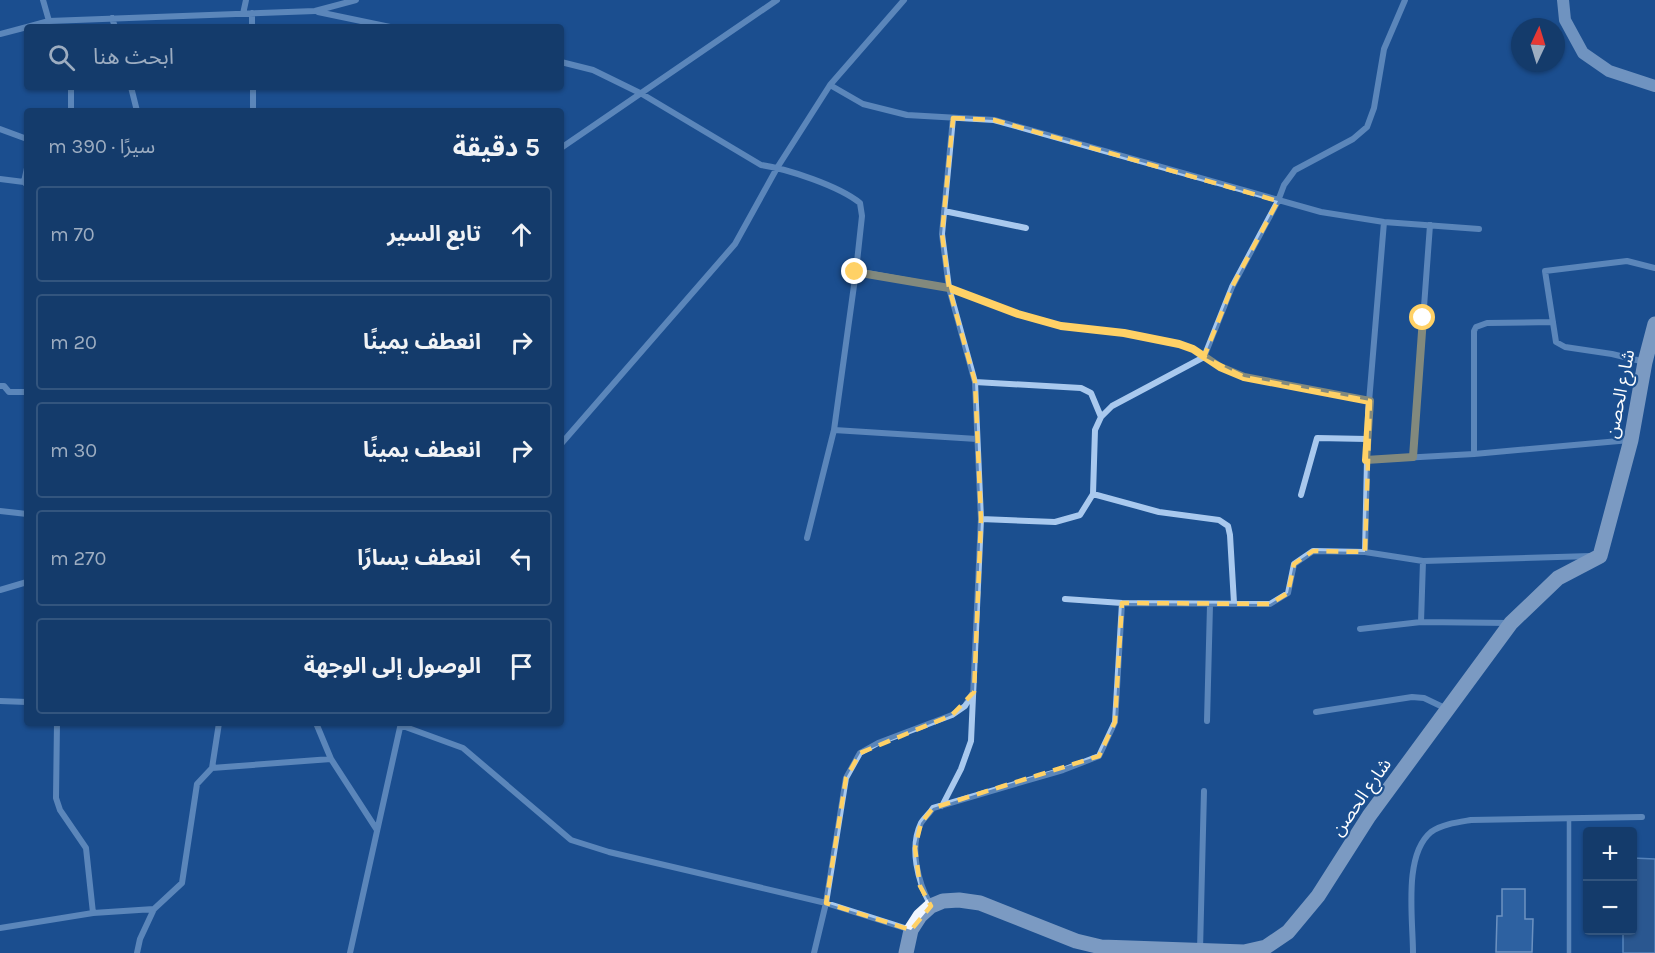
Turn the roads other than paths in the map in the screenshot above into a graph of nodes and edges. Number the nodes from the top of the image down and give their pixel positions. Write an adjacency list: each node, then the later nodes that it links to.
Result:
1 (43, 0): 12 (street)
2 (246, 0): 9 (street)
3 (356, 0): 8 (street)
4 (777, 0): 26 (street)
5 (904, 0): 21 (street)
6 (1405, 0): 37 (street)
7 (1563, 0): 22 (street)
8 (315, 11): 10 (street); 17 (street)
9 (243, 14): 10 (street); 11 (street)
10 (252, 14): 16 (street)
11 (112, 18): 14 (street); 15 (street)
12 (49, 21): 13 (street); 14 (street)
13 (38, 24)
14 (69, 24)
15 (114, 24)
16 (252, 24)
17 (376, 24)
18 (24, 28): 19 (street)
19 (0, 34)
20 (564, 63): 26 (street)
21 (830, 85): 30 (street); 34 (street)
22 (1655, 86)
23 (71, 90): 27 (street)
24 (132, 90): 28 (street)
25 (253, 90): 29 (street)
26 (642, 94): 33 (street); 34 (street)
27 (71, 108)
28 (136, 108)
29 (253, 108)
30 (953, 118): 37 (street); 38 (street)
31 (0, 129): 32 (street)
32 (24, 138)
33 (564, 146)
34 (777, 168): 44 (street); 59 (street)
35 (0, 179): 36 (street)
36 (24, 183)
37 (1278, 201): 39 (street); 48 (street)
38 (945, 211): 41 (street); 45 (street)
39 (1384, 222): 40 (street); 53 (street)
40 (1430, 225): 42 (street); 61 (street)
41 (1026, 228)
42 (1479, 229)
43 (1655, 268): 46 (street)
44 (855, 272): 45 (street); 55 (street)
45 (949, 288): 48 (street); 50 (street)
46 (1553, 322): 49 (street); 60 (street)
47 (1655, 324): 49 (main road, شارع الحصن)
48 (1204, 357): 53 (street); 54 (street)
49 (1645, 362): 58 (main road, شارع الحصن)
50 (975, 382): 54 (street); 56 (street)
51 (0, 386): 52 (street)
52 (24, 392)
53 (1370, 401): 57 (street)
54 (1101, 417): 63 (street)
55 (834, 430): 56 (street); 68 (street)
56 (977, 439): 67 (street)
57 (1367, 439): 62 (street); 64 (street)
58 (1631, 440): 60 (street); 70 (main road, شارع الحصن)
59 (564, 441)
60 (1474, 454): 61 (street)
61 (1413, 457): 62 (street)
62 (1366, 460): 69 (street)
63 (1094, 494): 67 (street); 76 (street)
64 (1301, 495)
65 (0, 511): 66 (street)
66 (24, 514)
67 (981, 519): 81 (street)
68 (807, 538)
69 (1365, 552): 71 (street); 76 (street)
70 (1600, 556): 71 (street); 79 (main road, شارع الحصن)
71 (1423, 561): 78 (street)
72 (24, 583): 73 (street)
73 (0, 590)
74 (1065, 599): 75 (street)
75 (1122, 603): 77 (street); 95 (street)
76 (1234, 603): 77 (street)
77 (1209, 605): 86 (street)
78 (1420, 621): 79 (street); 80 (street)
79 (1511, 623): 84 (main road, شارع الحصن)
80 (1360, 629)
81 (974, 692): 95 (street); 99 (street)
82 (0, 701): 83 (street)
83 (24, 702)
84 (1447, 710): 85 (street); 106 (main road, شارع الحصن)
85 (1316, 712)
86 (1207, 721)
87 (57, 726): 102 (street)
88 (219, 726): 93 (street)
89 (317, 726): 92 (street)
90 (401, 726): 98 (street)
91 (406, 726): 99 (street)
92 (331, 759): 93 (street); 98 (street)
93 (212, 768): 101 (street)
94 (1204, 791): 107 (street)
95 (942, 806): 100 (street)
96 (1642, 818): 97 (street)
97 (1569, 819): 112 (street); 113 (lane)
98 (377, 830): 109 (street)
99 (826, 903): 104 (street); 110 (street)
100 (931, 906): 104 (main road); 105 (main road, شارع الحصن)
101 (154, 909): 102 (street); 108 (street)
102 (93, 913): 103 (street)
103 (0, 928)
104 (911, 930): 111 (main road)
105 (1074, 947): 107 (main road, شارع الحصن)
106 (1271, 950): 107 (main road, شارع الحصن)
107 (1200, 951)
108 (137, 953)
109 (350, 953)
110 (814, 953)
111 (906, 953)
112 (1413, 953)
113 (1569, 953)

